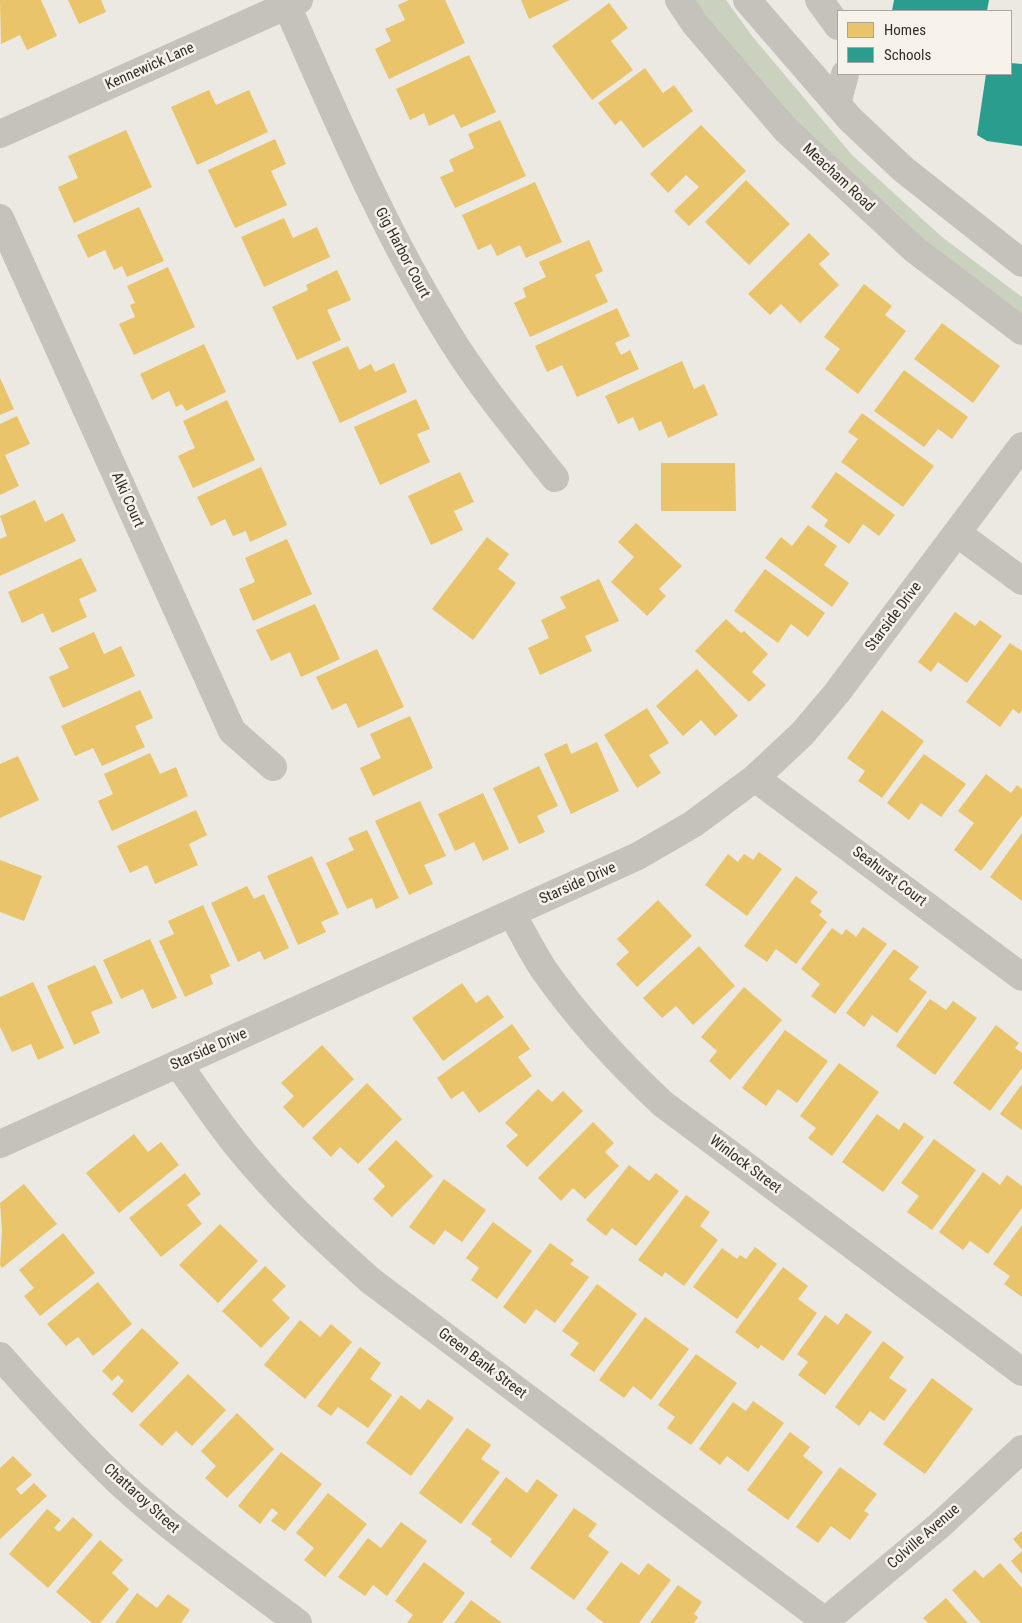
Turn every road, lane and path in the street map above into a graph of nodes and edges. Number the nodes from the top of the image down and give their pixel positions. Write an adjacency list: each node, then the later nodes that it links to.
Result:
1 (679, 0): 11 (street, Meacham Road)
2 (747, 0): 7 (street)
3 (819, 0): 5 (street)
4 (293, 3): 8 (street, Kennewick Lane); 13 (street, Gig Harbor Court)
5 (837, 25)
6 (845, 75): 7 (street)
7 (837, 104): 10 (street)
8 (0, 134)
9 (0, 218): 16 (street, Alki Court)
10 (1022, 263)
11 (1022, 331)
12 (1022, 446): 14 (street, Starside Drive)
13 (555, 478)
14 (957, 533): 15 (street); 17 (street, Starside Drive)
15 (1022, 582)
16 (273, 768)
17 (755, 778): 18 (street, Starside Drive); 19 (street, Seahurst Court)
18 (512, 914): 20 (street, Starside Drive); 23 (street, Winlock Street)
19 (1022, 977)
20 (178, 1064): 21 (street, Starside Drive); 25 (street, Green Bank Street)
21 (0, 1144)
22 (0, 1356): 26 (street, Chattaroy Street)
23 (1022, 1372)
24 (1022, 1449): 25 (street, Colville Avenue)
25 (824, 1622)
26 (298, 1623)

